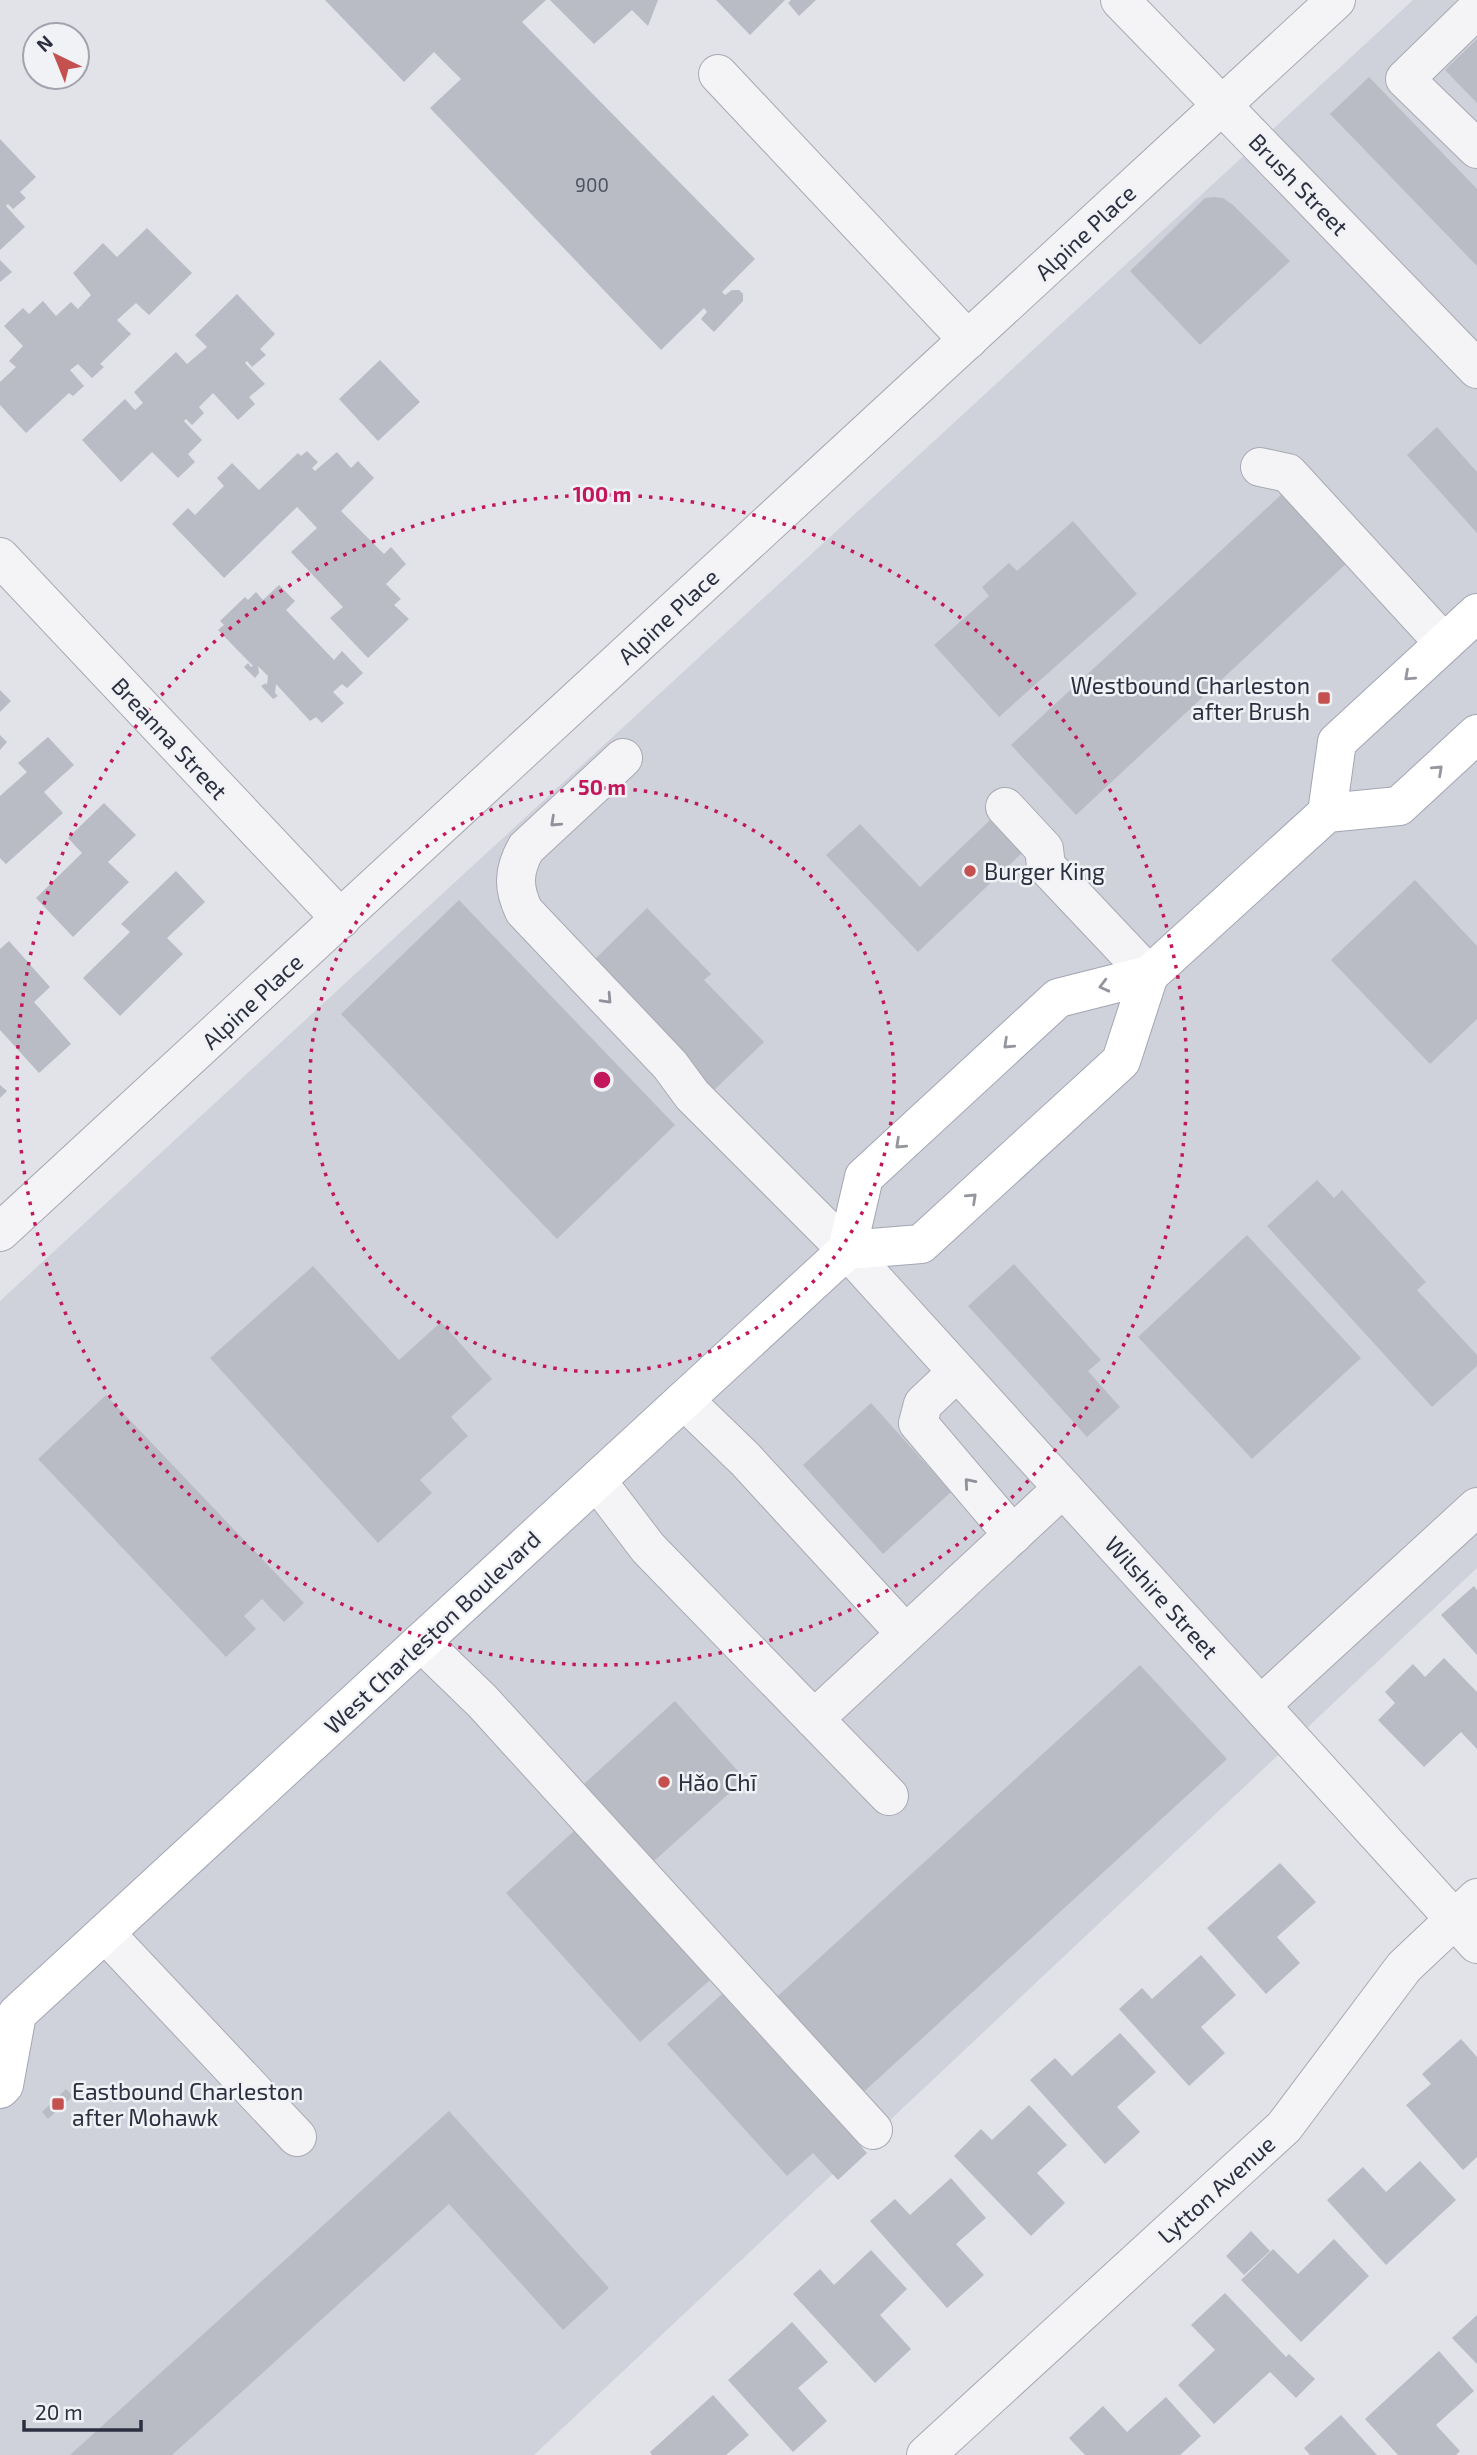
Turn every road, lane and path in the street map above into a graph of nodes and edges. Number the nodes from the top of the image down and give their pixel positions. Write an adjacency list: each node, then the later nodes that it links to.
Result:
1 (1120, 0): 5 (street, Brush Street)
2 (1336, 0): 5 (street, Alpine Place)
3 (1477, 9): 6 (street)
4 (718, 74): 7 (street)
5 (1222, 105): 7 (street, Alpine Place); 8 (street, Brush Street)
6 (1477, 149)
7 (968, 340): 17 (street, Alpine Place)
8 (1477, 369)
9 (1260, 467): 12 (street)
10 (0, 557): 17 (street, Breanna Street)
11 (1477, 614): 12 (main road)
12 (1444, 643): 16 (main road, one-way to 16)
13 (1477, 734): 16 (main road, one-way to 13)
14 (623, 758): 20 (street, Wilshire Street, one-way to 20)
15 (1005, 807): 18 (street)
16 (1327, 813): 18 (main road)
17 (341, 919): 19 (street, Alpine Place)
18 (1149, 975): 20 (main road, one-way to 20); 20 (main road, one-way to 18)
19 (0, 1232)
20 (847, 1250): 21 (street, Wilshire Street); 22 (main road, West Charleston Boulevard)
21 (957, 1372): 24 (street, Wilshire Street); 26 (street, one-way to 21)
22 (684, 1400): 23 (main road, West Charleston Boulevard); 27 (street)
23 (597, 1481): 28 (main road, West Charleston Boulevard); 30 (street)
24 (1063, 1488): 26 (street); 29 (street, Wilshire Street)
25 (1477, 1507): 29 (street)
26 (1013, 1535): 27 (street)
27 (905, 1633): 30 (street)
28 (421, 1642): 33 (main road, West Charleston Boulevard); 36 (street)
29 (1261, 1705): 32 (street, Wilshire Street)
30 (814, 1719): 31 (street)
31 (889, 1796)
32 (1469, 1920): 38 (street, Lytton Avenue)
33 (105, 1933): 34 (main road, West Charleston Boulevard); 37 (street)
34 (8, 2015): 35 (main road, West Charleston Boulevard)
35 (0, 2089)
36 (873, 2130)
37 (297, 2137)
38 (926, 2455)

